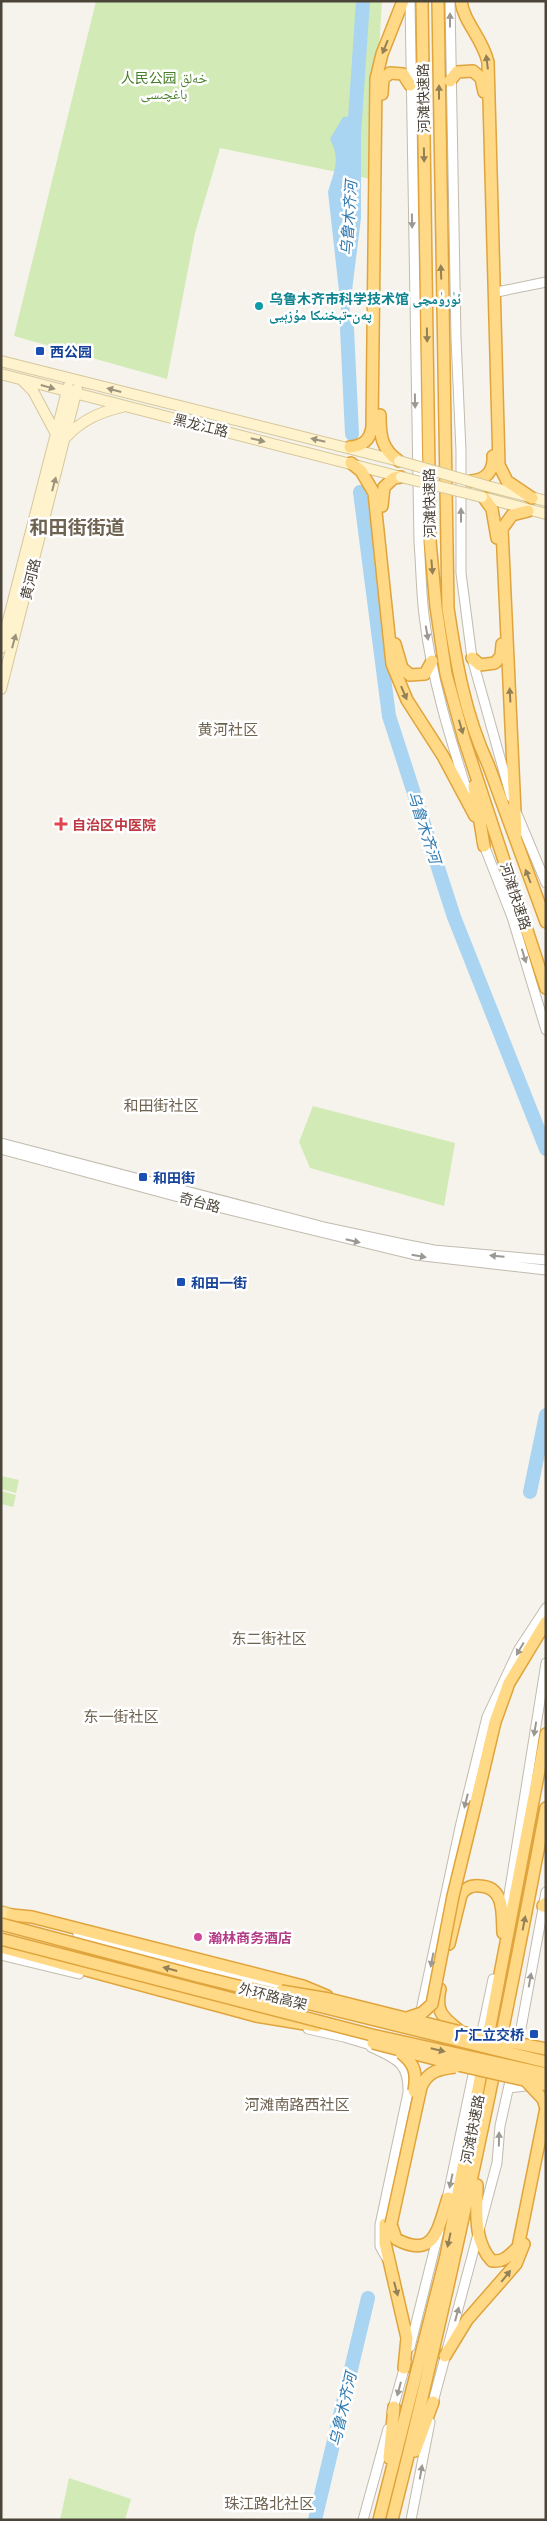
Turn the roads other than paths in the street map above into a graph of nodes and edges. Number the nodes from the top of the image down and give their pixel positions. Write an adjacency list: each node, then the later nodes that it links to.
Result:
1 (403, 1): 18 (highway, one-way to 18)
2 (410, 1): 8 (street)
3 (422, 1): 32 (highway, 河滩快速路, one-way to 32)
4 (438, 1): 36 (highway, 河滩快速路, one-way to 4)
5 (450, 1): 7 (street, one-way to 5)
6 (461, 1): 24 (highway, one-way to 6)
7 (450, 81): 22 (highway); 29 (street, one-way to 7)
8 (410, 85): 19 (highway); 30 (street, one-way to 30)
9 (546, 282): 10 (street)
10 (497, 292)
11 (1, 361): 14 (main road, 黑龙江路)
12 (1, 374): 13 (main road, 黑龙江路)
13 (20, 379): 15 (main road, 黑龙江路, one-way to 15); 17 (main road)
14 (75, 380): 15 (main road, 黄河路); 18 (main road, 黑龙江路, one-way to 14)
15 (71, 393): 16 (main road, 黑龙江路); 17 (main road, 黄河路)
16 (126, 406): 17 (main road); 20 (main road, 黑龙江路, one-way to 20)
17 (61, 435): 28 (main road, 黄河路); 31 (main road, 黄河路, one-way to 17)
18 (350, 447): 19 (main road, 黑龙江路)
19 (399, 461): 22 (main road, 黑龙江路, bridge)
20 (351, 463): 21 (main road, 黑龙江路); 34 (highway, one-way to 34)
21 (401, 477): 23 (main road, 黑龙江路, bridge); 30 (highway)
22 (471, 481): 24 (main road, 黑龙江路, bridge)
23 (483, 498): 26 (main road, 黑龙江路); 29 (highway)
24 (532, 498): 25 (main road, 黑龙江路)
25 (546, 501)
26 (528, 511): 27 (main road, 黑龙江路); 33 (highway, one-way to 26)
27 (546, 514)
28 (1, 648)
29 (472, 658): 33 (street)
30 (432, 661): 34 (street)
31 (1, 689)
32 (468, 750): 35 (highway); 39 (highway, 河滩快速路)
33 (515, 810): 36 (highway); 37 (street)
34 (475, 816): 35 (street)
35 (484, 846): 40 (street, one-way to 40)
36 (517, 848): 38 (highway, 河滩快速路, one-way to 36)
37 (546, 883)
38 (546, 922)
39 (546, 988)
40 (546, 1030)
41 (1, 1142): 43 (street, 奇台路, one-way to 41)
42 (1, 1149): 44 (street, 奇台路, one-way to 44)
43 (546, 1260)
44 (546, 1270)
45 (546, 1608): 62 (street, one-way to 62)
46 (546, 1622): 61 (highway, bridge)
47 (546, 1663): 54 (street, one-way to 54)
48 (546, 1734): 89 (highway, 河滩快速路, one-way to 89)
49 (546, 1808): 79 (highway, 河滩快速路, one-way to 49)
50 (546, 1892): 51 (street)
51 (545, 1905): 65 (street, one-way to 51)
52 (6, 1913): 60 (highway, bridge); 62 (street)
53 (1, 1924): 58 (highway, 外环路高架, one-way to 53, bridge)
54 (503, 1933): 64 (highway); 66 (street)
55 (1, 1938): 59 (highway, 外环路高架, bridge)
56 (1, 1947): 63 (highway)
57 (1, 1955): 67 (street)
58 (197, 1976): 60 (highway, bridge); 70 (highway, 外环路高架, bridge)
59 (156, 1979): 63 (highway, bridge); 72 (highway, 外环路高架, one-way to 72, bridge)
60 (340, 2002): 61 (highway, bridge)
61 (406, 2018): 64 (highway, bridge)
62 (417, 2024): 66 (street)
63 (317, 2026): 69 (highway, bridge)
64 (461, 2032): 68 (highway, bridge)
65 (520, 2034): 70 (street); 76 (street)
66 (482, 2035): 74 (street)
67 (355, 2040): 74 (street); 84 (street)
68 (543, 2047)
69 (398, 2050): 71 (highway, bridge); 81 (highway, bridge)
70 (546, 2061)
71 (462, 2066): 73 (highway, bridge); 81 (highway, bridge)
72 (546, 2074)
73 (524, 2080): 75 (highway, bridge); 77 (highway, bridge)
74 (472, 2083): 80 (street, one-way to 80)
75 (546, 2087): 76 (street)
76 (509, 2088): 82 (street, one-way to 76)
77 (546, 2108): 83 (highway)
78 (546, 2143): 83 (highway)
79 (476, 2168): 82 (highway); 90 (highway, 河滩快速路)
80 (448, 2198): 81 (highway); 86 (street)
81 (388, 2224): 84 (highway)
82 (478, 2234): 83 (highway); 85 (street, one-way to 82)
83 (520, 2247): 85 (highway, one-way to 83)
84 (390, 2263): 86 (highway, one-way to 86)
85 (445, 2356): 87 (street)
86 (404, 2368): 88 (street, one-way to 88)
87 (433, 2402): 90 (highway); 94 (street, one-way to 87)
88 (394, 2407): 89 (highway); 91 (street)
89 (385, 2497): 92 (highway, 河滩快速路)
90 (396, 2507): 93 (highway, 河滩快速路)
91 (364, 2520)
92 (379, 2520)
93 (392, 2520)
94 (411, 2520)

